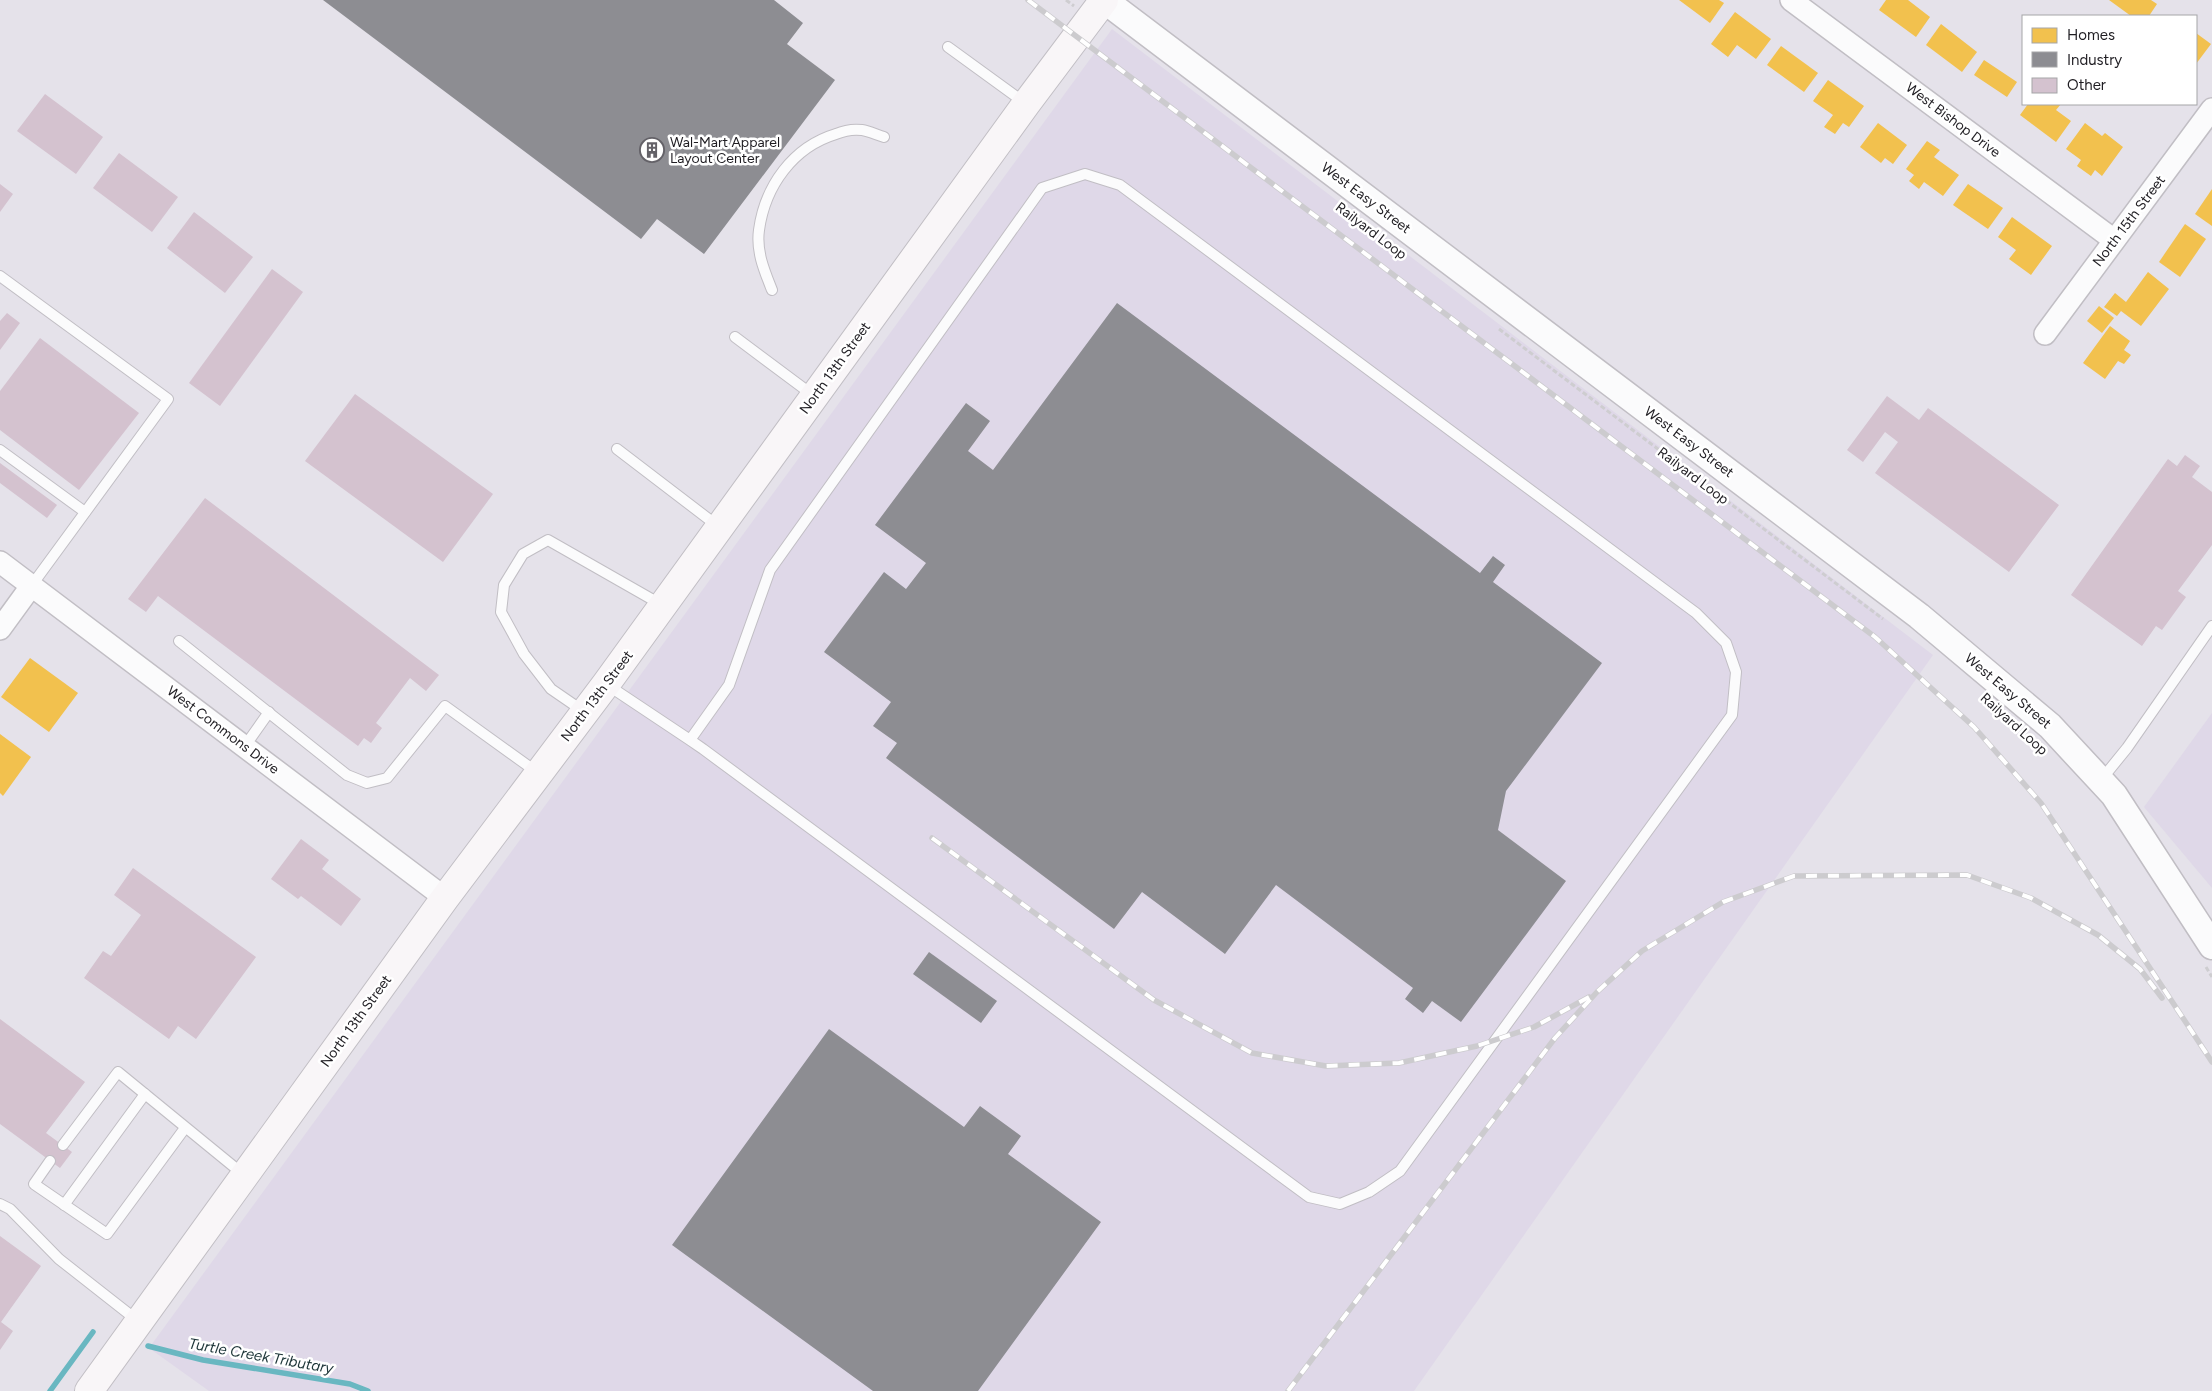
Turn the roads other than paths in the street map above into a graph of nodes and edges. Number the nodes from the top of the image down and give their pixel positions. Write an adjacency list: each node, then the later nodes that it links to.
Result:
1 (1104, 0): 4 (main road, North 13th Street); 29 (street, West Easy Street)
2 (1791, 0): 7 (street, West Bishop Drive)
3 (948, 47): 4 (lane)
4 (1026, 104): 12 (main road, North 13th Street)
5 (2212, 109): 7 (street, North 15th Street)
6 (884, 137): 9 (lane)
7 (2114, 240): 10 (street, North 15th Street)
8 (0, 276): 15 (lane)
9 (772, 290)
10 (2045, 334)
11 (735, 336): 12 (lane)
12 (815, 397): 16 (main road, North 13th Street)
13 (617, 449): 16 (lane)
14 (0, 450): 15 (lane)
15 (85, 512): 18 (lane)
16 (720, 528): 19 (main road, North 13th Street)
17 (0, 562): 18 (street, West Commons Drive)
18 (32, 585): 21 (street); 27 (street, West Commons Drive)
19 (663, 606): 23 (main road, North 13th Street); 25 (lane)
20 (2212, 626): 29 (lane)
21 (0, 629)
22 (179, 641): 24 (lane)
23 (606, 684): 25 (main road, North 13th Street); 26 (lane)
24 (269, 712): 27 (lane); 28 (lane)
25 (585, 712): 28 (main road, North 13th Street)
26 (690, 740): 26 (lane)
27 (245, 746): 30 (street, West Commons Drive)
28 (539, 773): 30 (main road, North 13th Street)
29 (2101, 780): 31 (street, West Easy Street)
30 (445, 898): 36 (main road, North 13th Street)
31 (2207, 953)
32 (145, 1094): 33 (lane); 34 (lane); 38 (lane)
33 (185, 1128): 36 (lane); 38 (lane)
34 (63, 1145)
35 (50, 1161): 38 (lane)
36 (244, 1176): 39 (main road, North 13th Street)
37 (0, 1204): 39 (lane)
38 (64, 1205)
39 (138, 1322): 40 (main road, North 13th Street)
40 (89, 1391)

